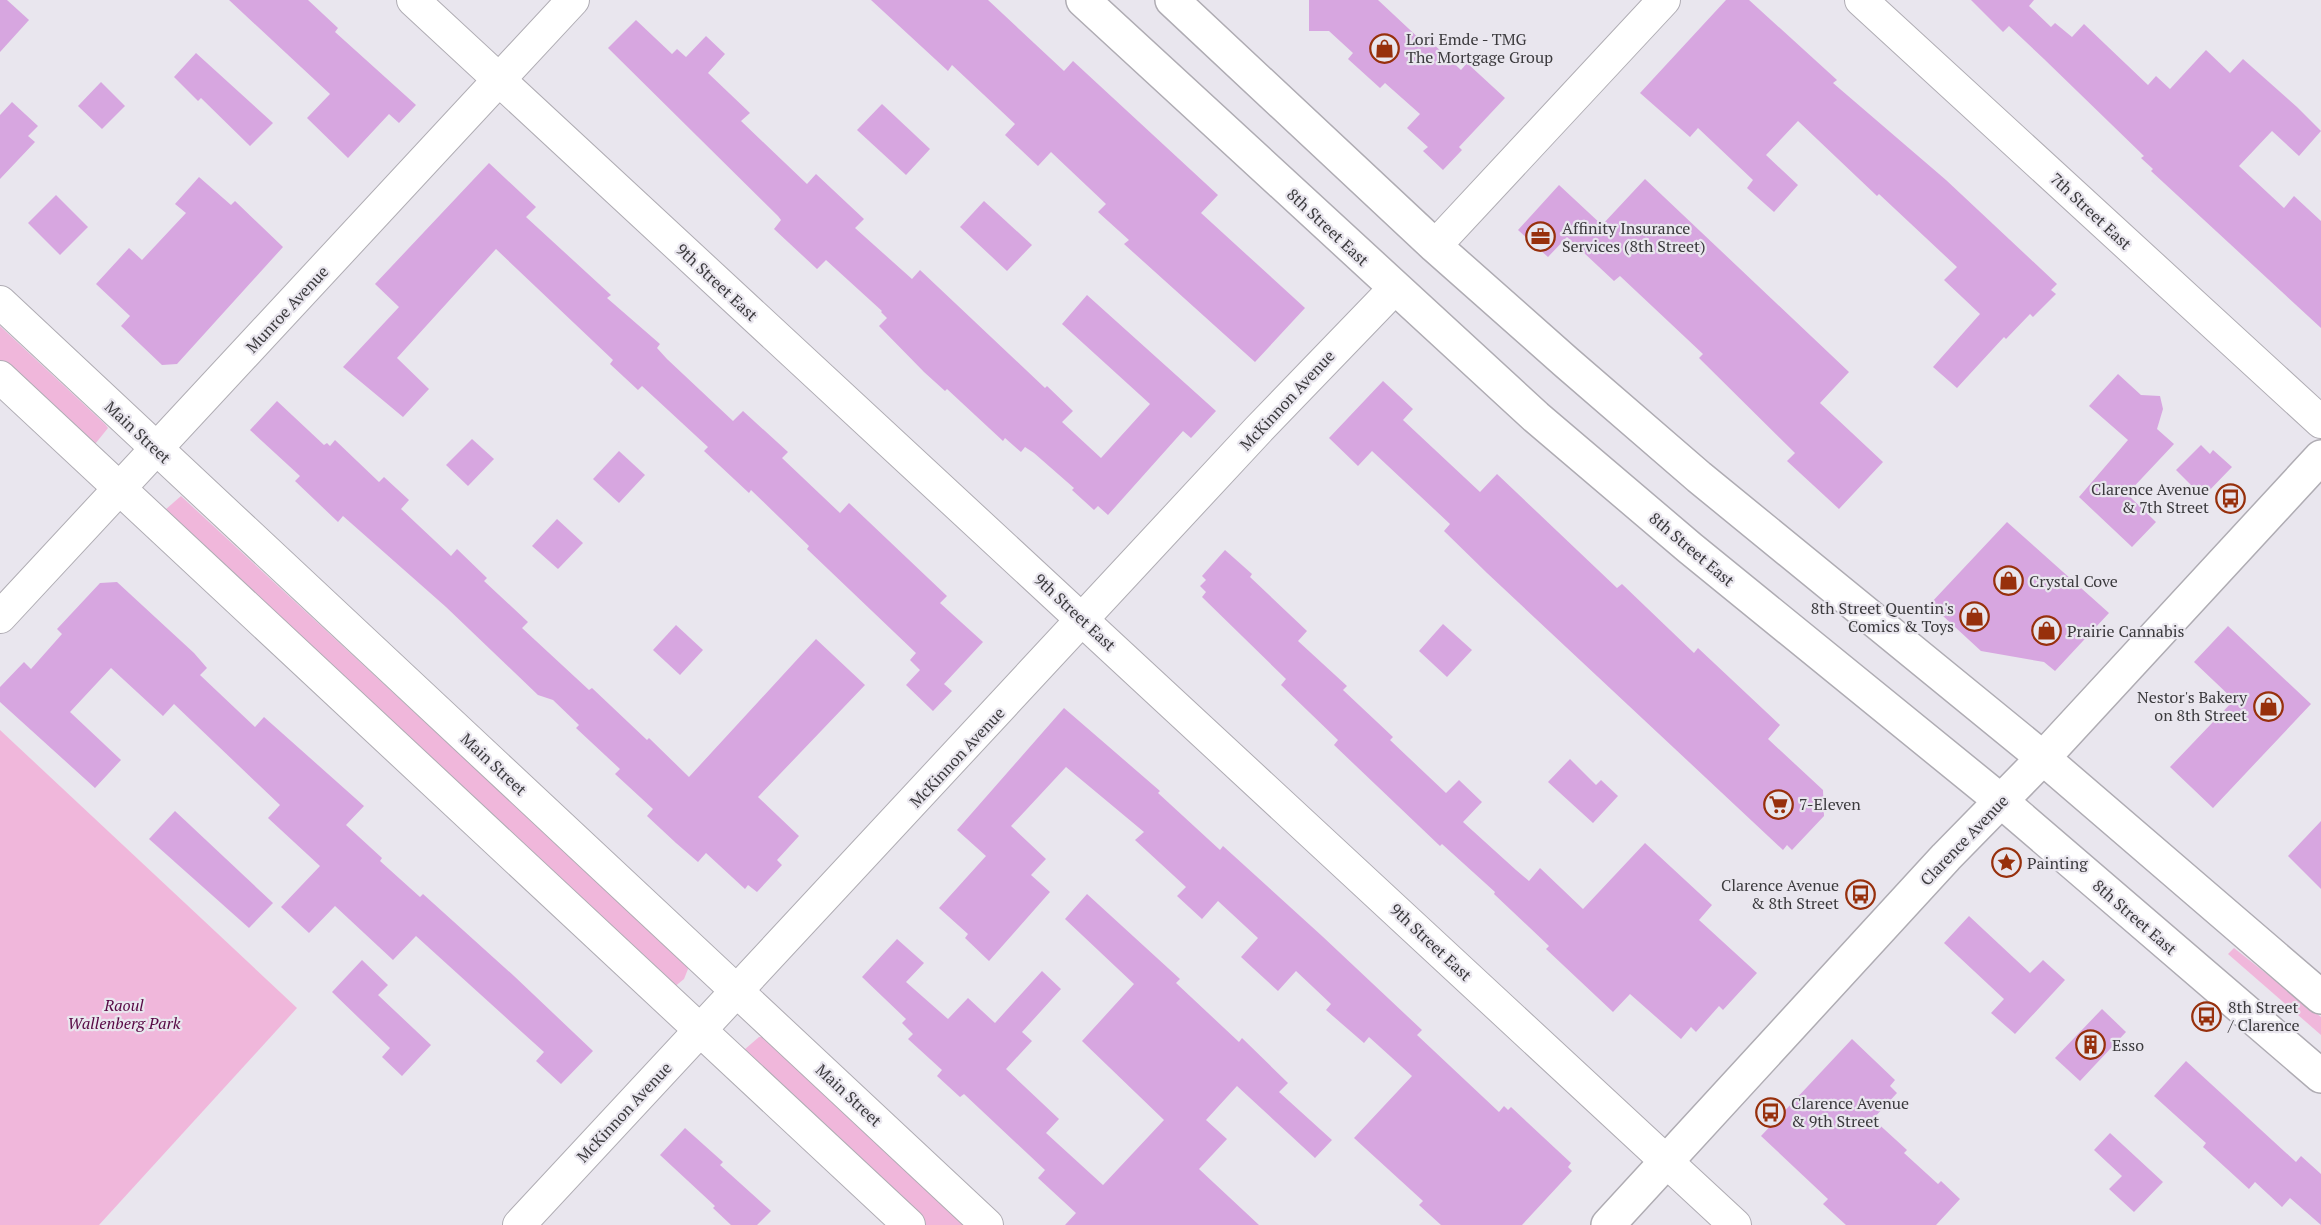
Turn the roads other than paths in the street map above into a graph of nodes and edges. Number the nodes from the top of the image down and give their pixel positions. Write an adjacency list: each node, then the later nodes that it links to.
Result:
1 (413, 0): 7 (street, 9th Street East)
2 (573, 0): 7 (street, Munroe Avenue)
3 (1083, 0): 9 (main road, 8th Street East)
4 (1172, 0): 8 (main road)
5 (1664, 0): 8 (street)
6 (1861, 0): 12 (street, 7th Street East)
7 (499, 80): 13 (street, Munroe Avenue); 17 (street, 9th Street East)
8 (1435, 246): 18 (main road)
9 (1394, 289): 17 (street, McKinnon Avenue); 19 (main road, 8th Street East)
10 (0, 302): 13 (street, Main Street)
11 (0, 377): 15 (street)
12 (2321, 423)
13 (157, 449): 15 (street, Munroe Avenue); 20 (street, Main Street)
14 (2321, 457): 18 (main road, Clarence Avenue)
15 (121, 488): 16 (street, Munroe Avenue); 22 (street)
16 (0, 617)
17 (1083, 620): 20 (street, McKinnon Avenue); 24 (street, 9th Street East)
18 (2043, 758): 19 (main road, Clarence Avenue); 21 (main road)
19 (2001, 801): 23 (main road, 8th Street East); 24 (main road, Clarence Avenue)
20 (736, 990): 22 (street, McKinnon Avenue); 27 (street, Main Street)
21 (2321, 997)
22 (700, 1030): 25 (street, McKinnon Avenue); 26 (street)
23 (2321, 1076)
24 (1666, 1161): 28 (main road, Clarence Avenue); 29 (street, 9th Street East)
25 (519, 1225)
26 (909, 1225)
27 (987, 1225)
28 (1608, 1225)
29 (1735, 1225)

